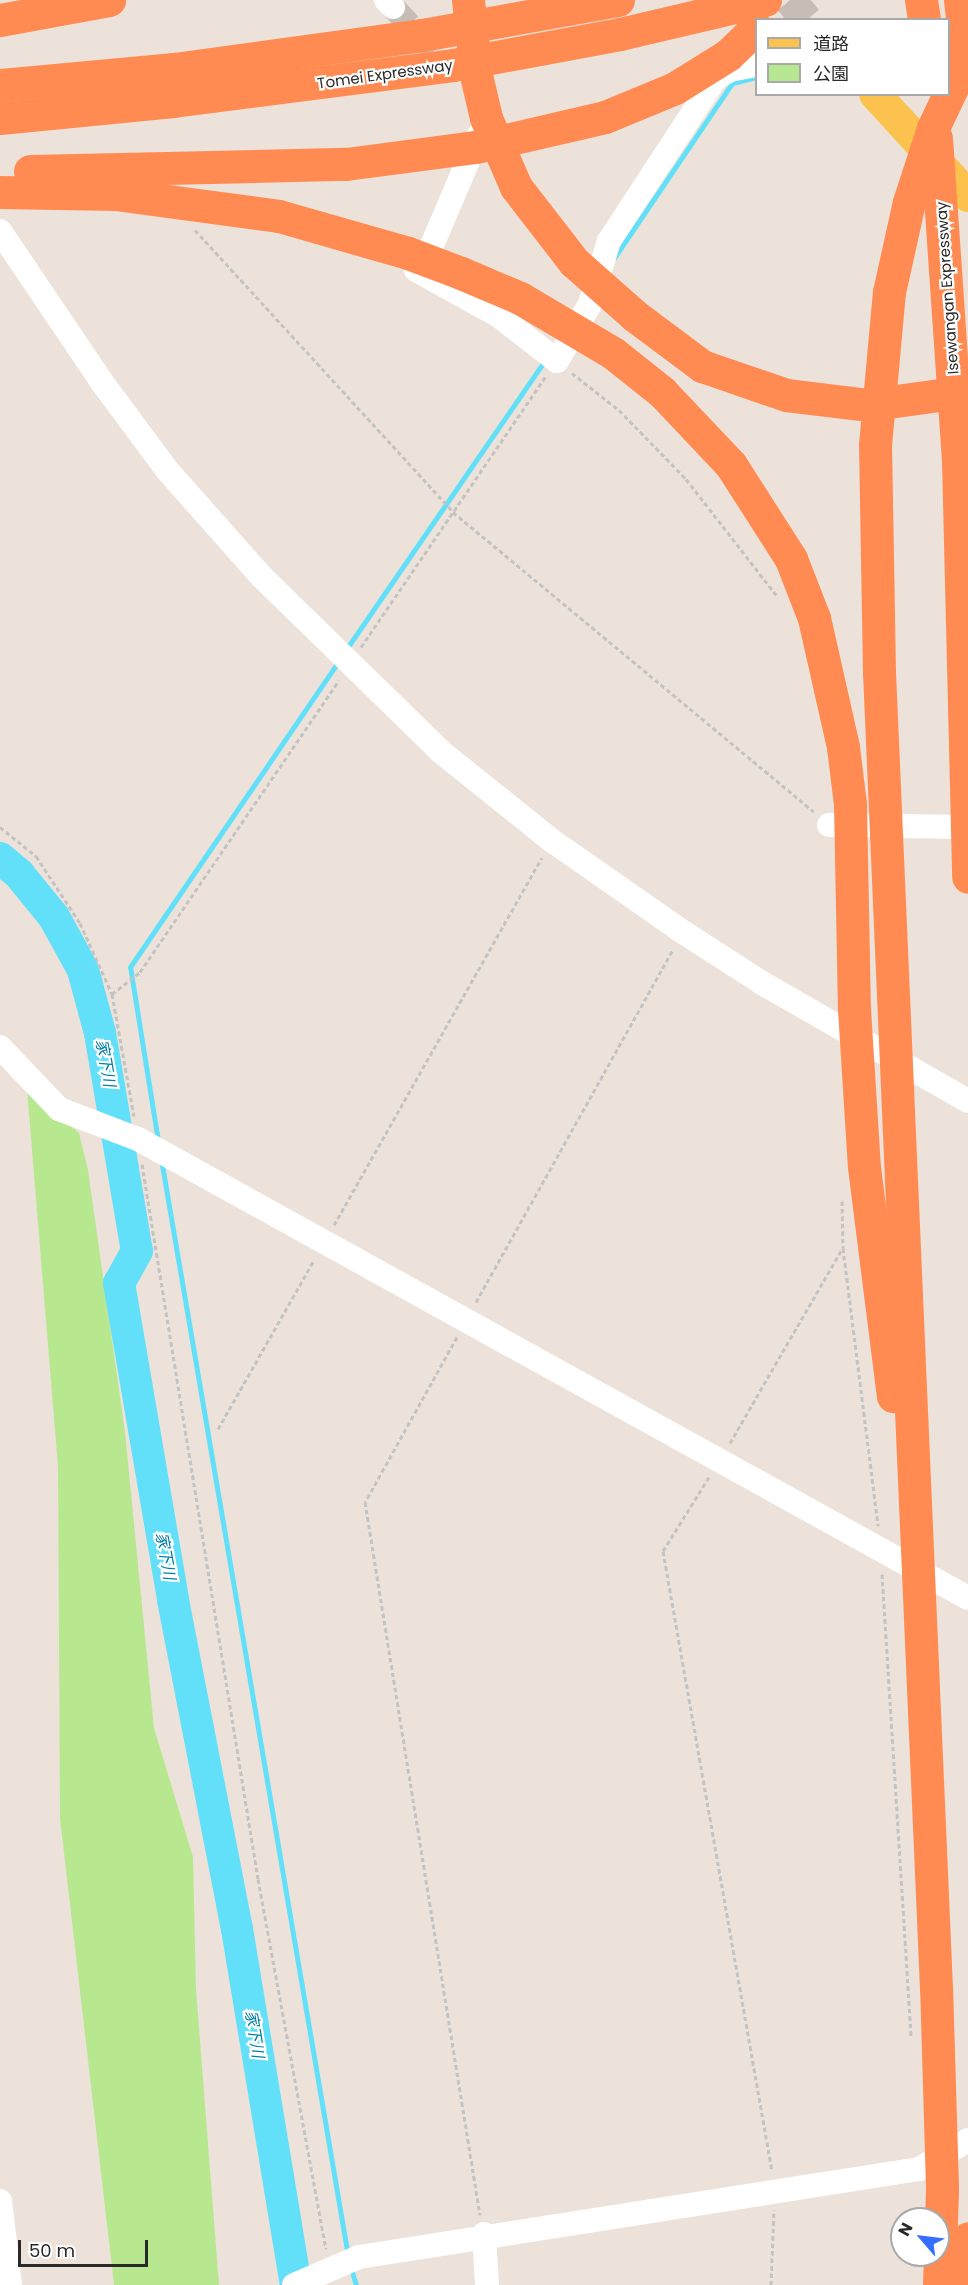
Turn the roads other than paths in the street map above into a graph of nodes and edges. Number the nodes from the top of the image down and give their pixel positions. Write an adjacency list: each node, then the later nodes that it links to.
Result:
1 (82, 0): 9 (highway)
2 (109, 0): 9 (highway)
3 (468, 0): 30 (highway)
4 (618, 0): 17 (highway)
5 (765, 0): 23 (highway, Tomei Expressway)
6 (785, 0): 10 (highway)
7 (921, 0): 11 (highway)
8 (960, 0): 16 (highway)
9 (34, 14): 12 (highway)
10 (768, 18)
11 (924, 18)
12 (0, 20)
13 (755, 29): 24 (highway)
14 (968, 54): 18 (highway)
15 (755, 65): 29 (street)
16 (968, 77)
17 (0, 85)
18 (950, 92)
19 (877, 96): 26 (main road)
20 (931, 96): 33 (highway, Isewangan Expressway)
21 (948, 96): 37 (highway)
22 (481, 113): 29 (street)
23 (0, 118)
24 (0, 171)
25 (0, 192): 37 (highway)
26 (968, 196)
27 (0, 208): 29 (street)
28 (0, 231): 35 (street)
29 (421, 271)
30 (968, 391)
31 (829, 825): 32 (street)
32 (968, 827)
33 (968, 877)
34 (0, 1047): 36 (street)
35 (968, 1101)
36 (968, 1598)
37 (924, 1660): 45 (highway)
38 (968, 2140): 40 (street)
39 (0, 2201): 42 (street)
40 (484, 2234): 43 (street); 44 (street)
41 (968, 2238): 46 (highway)
42 (10, 2285)
43 (294, 2285)
44 (487, 2285)
45 (939, 2285)
46 (964, 2285)

